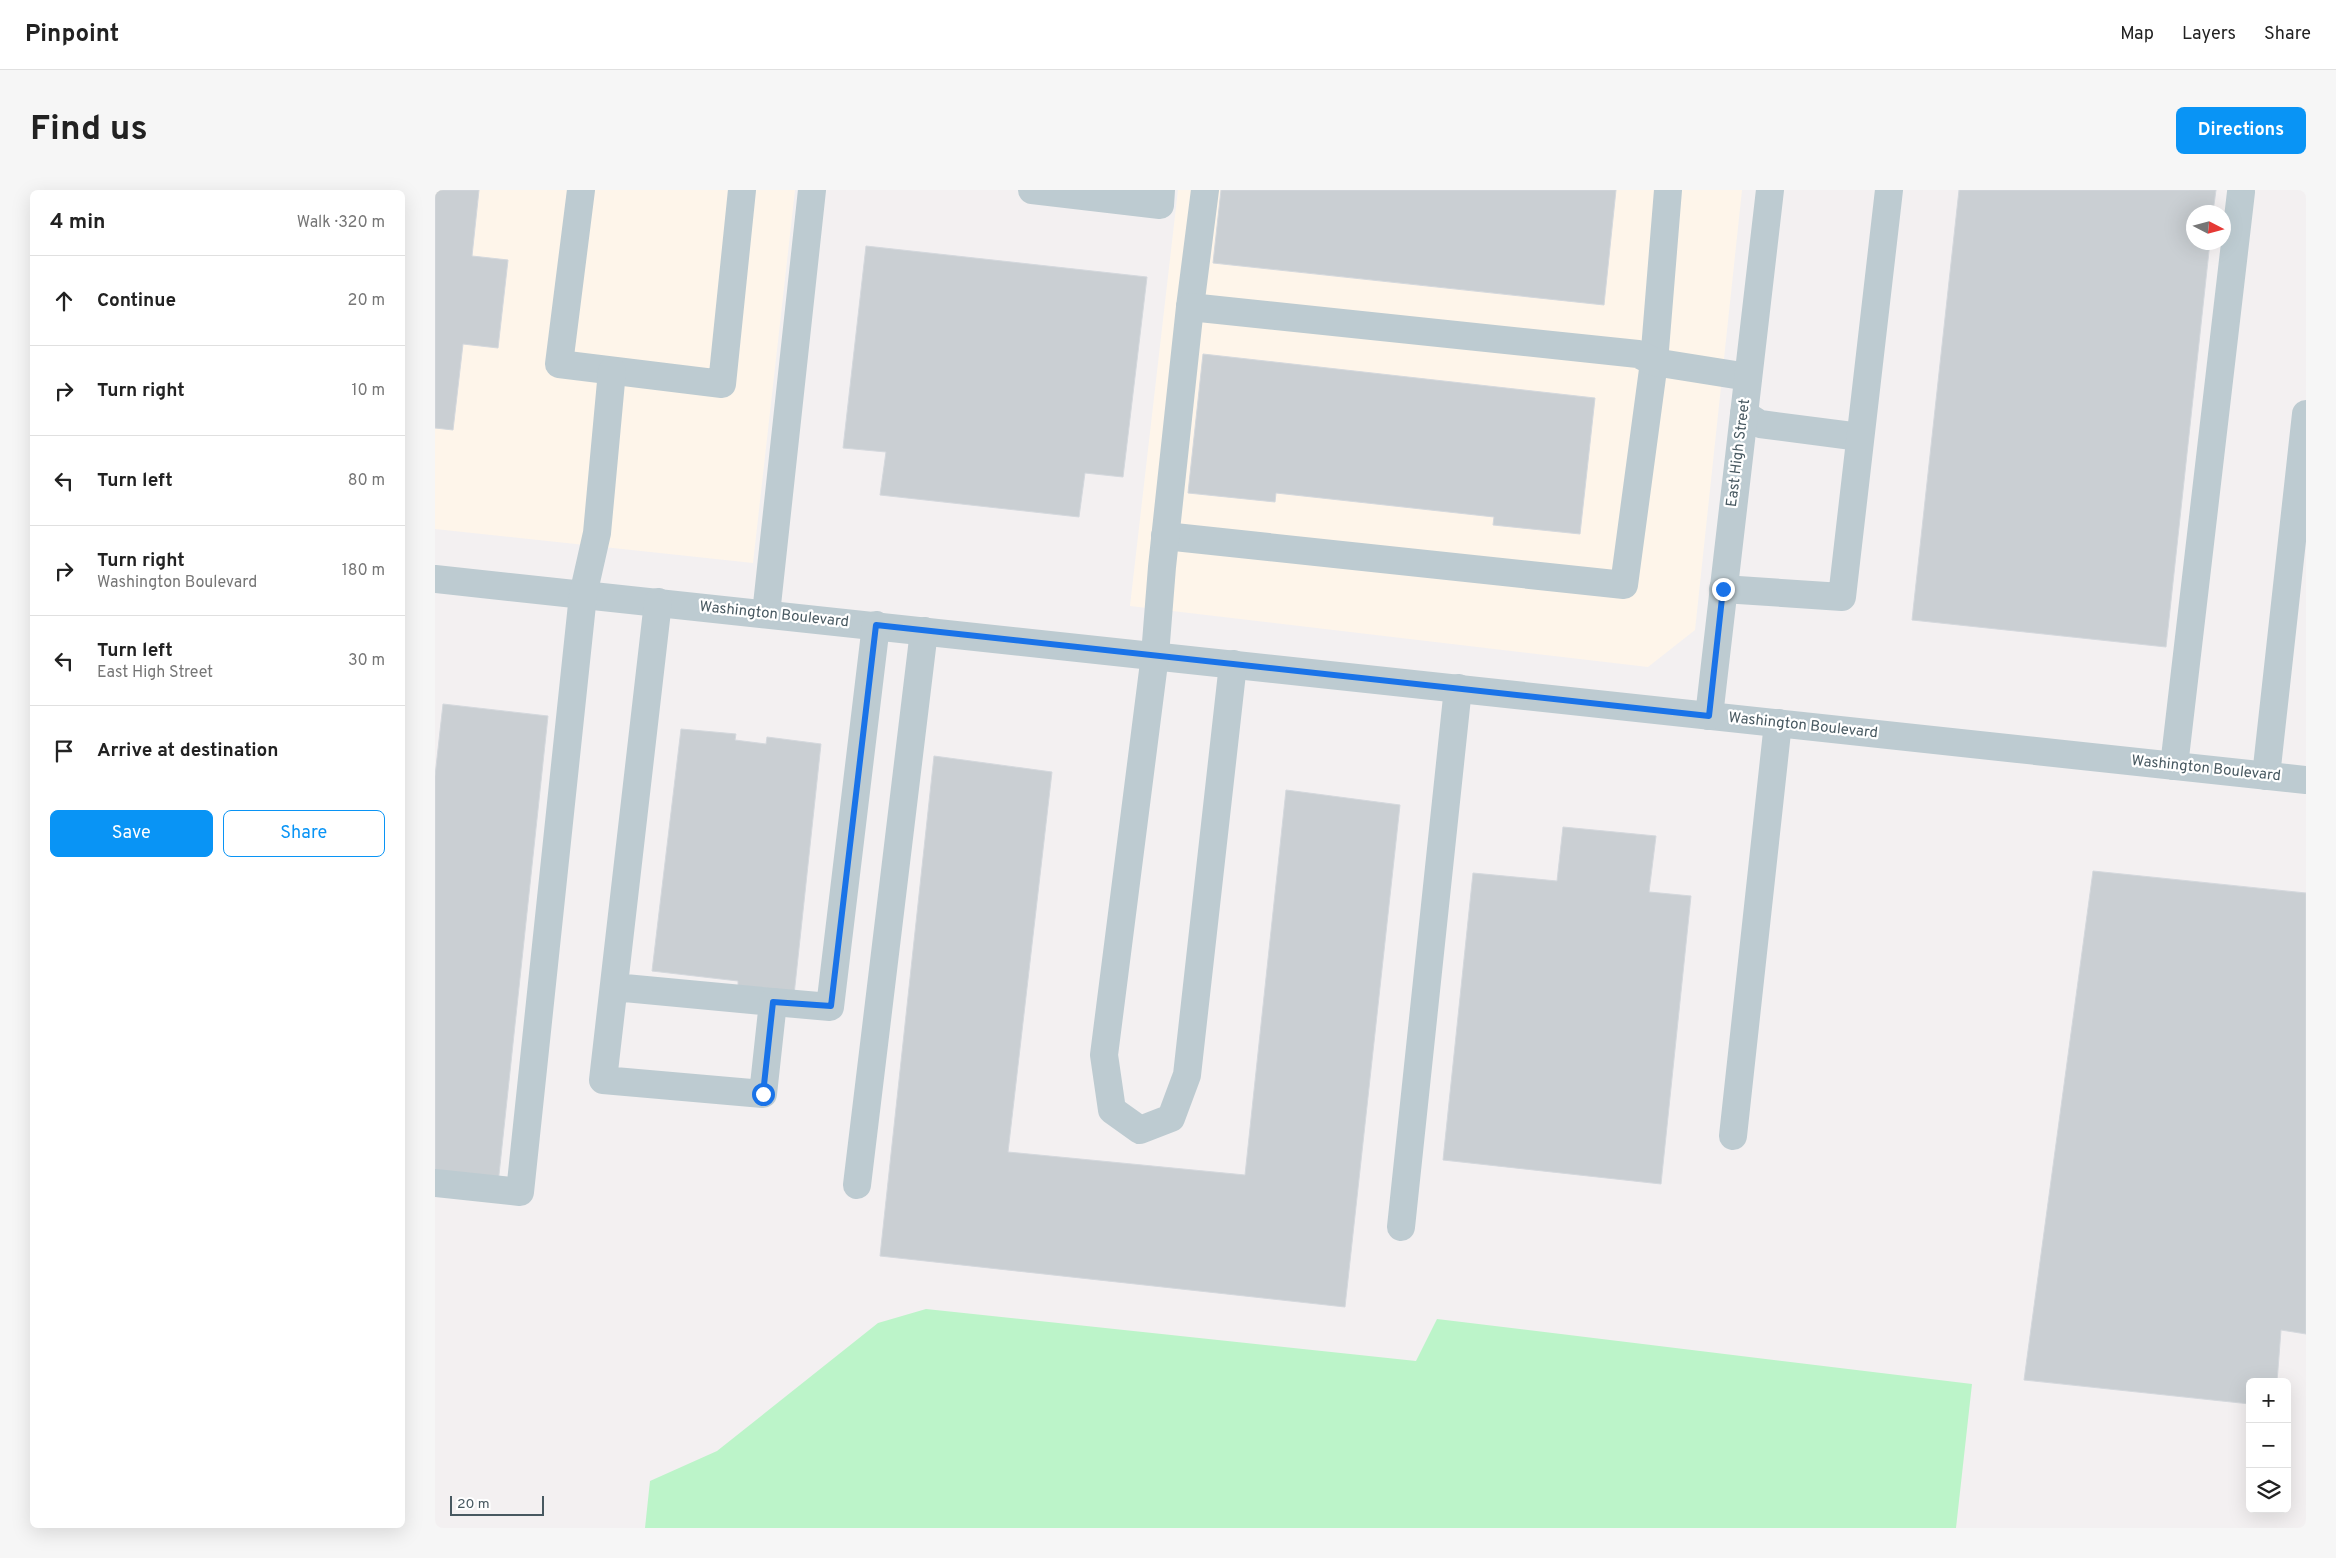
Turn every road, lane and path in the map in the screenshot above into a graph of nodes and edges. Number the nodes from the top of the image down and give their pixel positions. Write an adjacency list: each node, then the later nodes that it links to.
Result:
1 (581, 190): 13 (street)
2 (742, 190): 13 (street)
3 (812, 190): 23 (street)
4 (1032, 190): 5 (street)
5 (1161, 190)
6 (1205, 190): 11 (street)
7 (1668, 190): 12 (street)
8 (1770, 190): 14 (street, East High Street)
9 (1889, 190): 17 (street)
10 (2241, 192): 31 (street)
11 (1190, 307): 12 (street); 18 (street)
12 (1654, 362): 14 (street); 18 (street)
13 (612, 371): 21 (street)
14 (1748, 377): 15 (street, East High Street)
15 (1744, 414): 17 (street); 20 (street, East High Street)
16 (2306, 414): 32 (street)
17 (1860, 437): 20 (street)
18 (1165, 536): 26 (street)
19 (435, 579): 21 (street, Washington Boulevard)
20 (1723, 589): 29 (street, East High Street)
21 (583, 594): 22 (street, Washington Boulevard); 37 (street)
22 (658, 602): 23 (street, Washington Boulevard); 34 (street)
23 (766, 614): 24 (street, Washington Boulevard)
24 (876, 625): 25 (street, Washington Boulevard); 35 (street)
25 (924, 631): 26 (street, Washington Boulevard); 38 (street)
26 (1155, 655): 27 (street, Washington Boulevard); 27 (street)
27 (1233, 664): 28 (street, Washington Boulevard)
28 (1458, 688): 29 (street, Washington Boulevard); 39 (street)
29 (1709, 716): 30 (street, Washington Boulevard)
30 (1778, 723): 31 (street, Washington Boulevard); 36 (street)
31 (2174, 766): 32 (street, Washington Boulevard)
32 (2266, 776): 33 (street, Washington Boulevard)
33 (2306, 780)
34 (614, 987): 35 (street); 35 (street)
35 (773, 1002)
36 (1733, 1136)
37 (435, 1183)
38 (857, 1185)
39 (1401, 1227)

